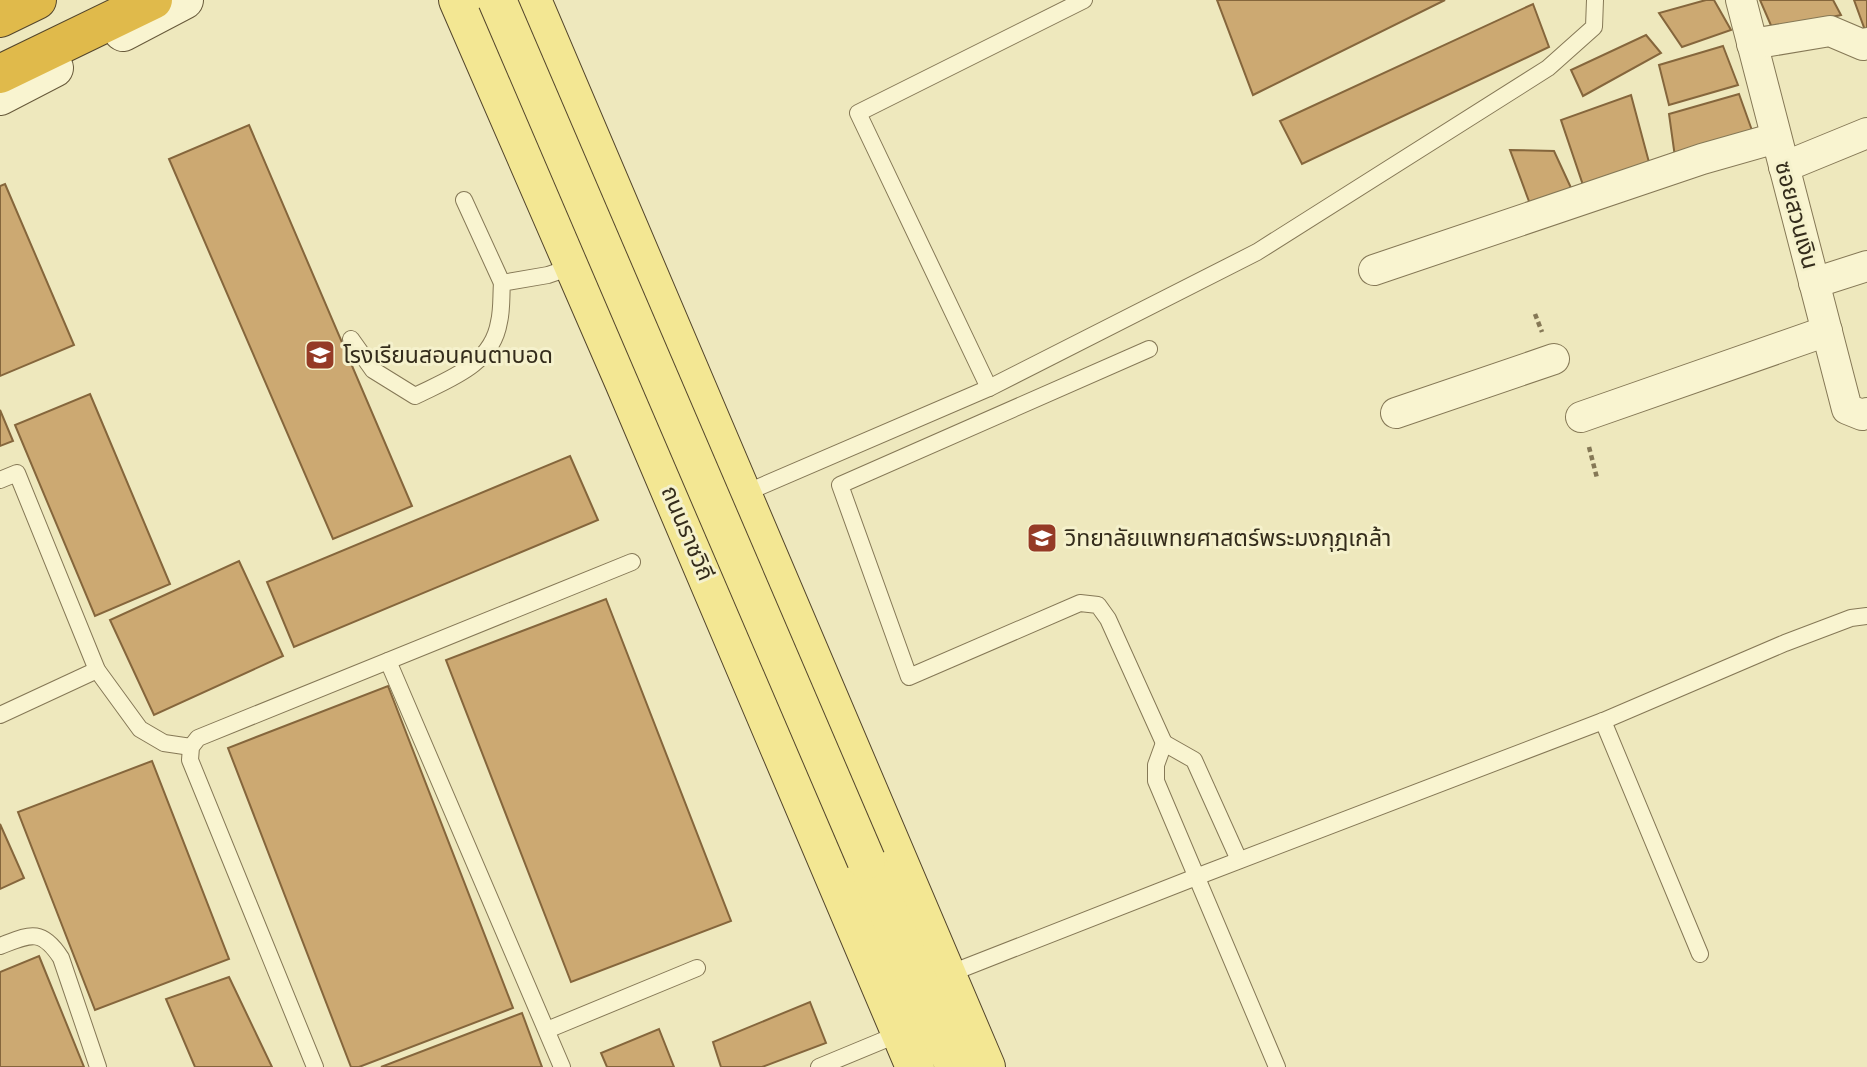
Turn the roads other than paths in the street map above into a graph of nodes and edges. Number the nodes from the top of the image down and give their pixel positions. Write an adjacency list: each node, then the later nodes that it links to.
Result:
1 (37, 0): 10 (highway)
2 (153, 0): 13 (highway)
3 (184, 0): 13 (main road)
4 (458, 0): 18 (main road, ถนนราชวิถี)
5 (497, 0): 55 (main road, bridge)
6 (532, 0): 26 (main road)
7 (1084, 0): 29 (lane)
8 (1595, 0): 29 (lane)
9 (1741, 0): 12 (street, ซอยสวนเงิน)
10 (0, 18)
11 (1867, 43): 12 (street)
12 (1752, 44): 15 (street, ซอยสวนเงิน)
13 (1, 90)
14 (1867, 133): 16 (street)
15 (1776, 138): 16 (street, ซอยสวนเงิน); 20 (street)
16 (1784, 167): 22 (street, ซอยสวนเงิน)
17 (464, 200): 21 (lane)
18 (574, 266): 21 (lane); 28 (main road, ถนนราชวิถี)
19 (1867, 266): 22 (street)
20 (1374, 270)
21 (502, 283): 24 (lane)
22 (1814, 283): 23 (street, ซอยสวนเงิน)
23 (1827, 331): 30 (street, ซอยสวนเงิน); 32 (street)
24 (351, 339)
25 (1149, 349): 41 (lane)
26 (681, 352): 28 (main road); 34 (main road)
27 (1554, 359): 31 (street)
28 (624, 382): 50 (main road, ถนนราชวิถี)
29 (989, 388): 34 (lane)
30 (1867, 413)
31 (1396, 414)
32 (1580, 416)
33 (0, 480): 38 (lane)
34 (743, 494): 48 (main road)
35 (632, 562): 37 (lane)
36 (1867, 616): 40 (lane)
37 (388, 661): 42 (lane); 49 (lane)
38 (97, 670): 39 (lane); 42 (lane)
39 (0, 715)
40 (1603, 721): 43 (lane); 46 (lane)
41 (1164, 743): 43 (lane); 44 (lane)
42 (191, 747): 52 (lane)
43 (1239, 860): 44 (lane)
44 (1196, 877): 48 (lane); 57 (lane)
45 (0, 946): 51 (lane)
46 (1700, 954)
47 (697, 968): 49 (lane)
48 (946, 975): 56 (main road)
49 (547, 1030): 53 (lane)
50 (908, 1050): 54 (lane)
51 (98, 1067)
52 (315, 1067)
53 (562, 1067)
54 (819, 1067)
55 (955, 1067)
56 (986, 1067)
57 (1277, 1067)

